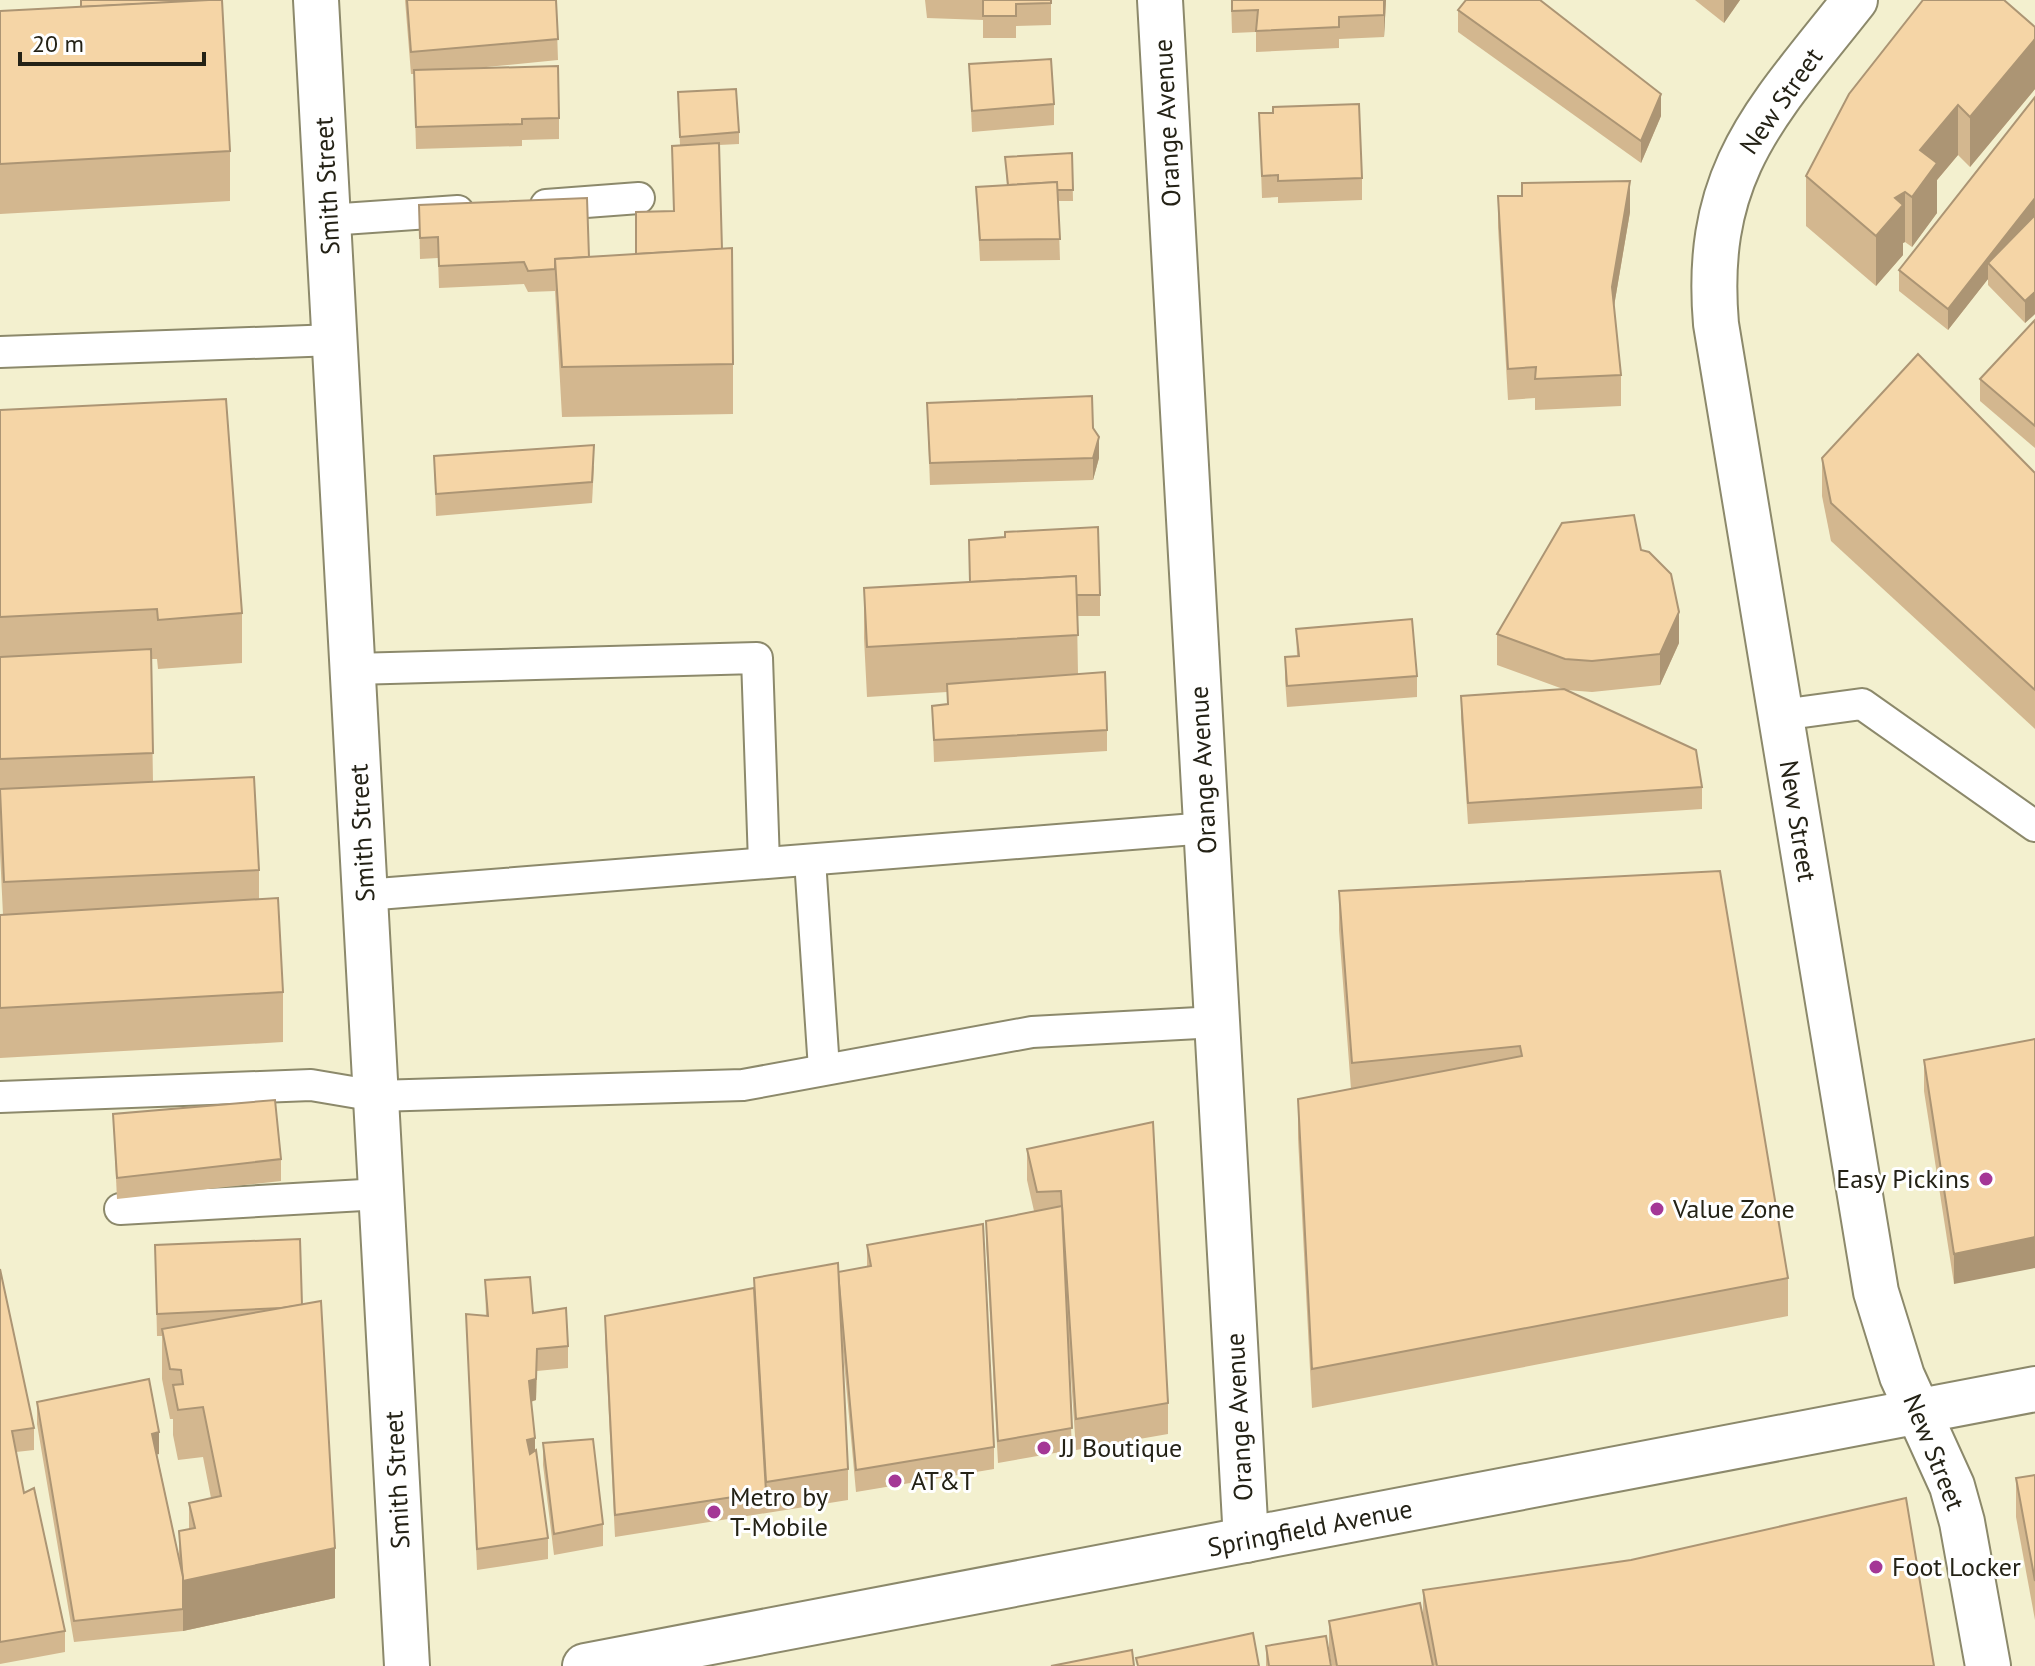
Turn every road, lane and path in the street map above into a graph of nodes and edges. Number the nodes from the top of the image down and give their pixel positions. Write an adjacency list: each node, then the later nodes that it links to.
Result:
1 (316, 0): 7 (street, Smith Street)
2 (1160, 0): 13 (street, Orange Avenue)
3 (1855, 0): 11 (street, New Street)
4 (639, 198): 5 (lane)
5 (515, 207)
6 (484, 209): 7 (lane)
7 (328, 220): 8 (street, Smith Street)
8 (335, 340): 9 (lane); 10 (street, Smith Street)
9 (0, 352)
10 (353, 669): 15 (lane); 16 (street, Smith Street)
11 (1781, 715): 12 (lane); 24 (street, New Street)
12 (2035, 826)
13 (1207, 828): 14 (lane); 17 (street, Orange Avenue)
14 (810, 860): 15 (lane); 18 (lane)
15 (764, 863): 16 (lane)
16 (365, 895): 19 (street, Smith Street)
17 (1217, 1022): 18 (lane); 25 (street, Orange Avenue)
18 (824, 1069): 19 (lane)
19 (376, 1096): 20 (lane); 21 (street, Smith Street)
20 (0, 1097)
21 (381, 1194): 22 (lane); 26 (street, Smith Street)
22 (120, 1209)
23 (2035, 1389): 24 (street, Springfield Avenue)
24 (1920, 1412): 25 (street, Springfield Avenue); 28 (street, New Street)
25 (1246, 1540): 27 (street, Springfield Avenue)
26 (407, 1666)
27 (585, 1666)
28 (1988, 1666)

